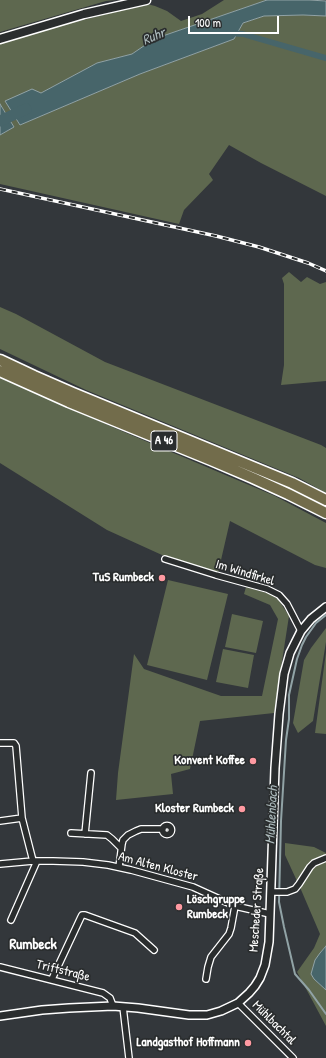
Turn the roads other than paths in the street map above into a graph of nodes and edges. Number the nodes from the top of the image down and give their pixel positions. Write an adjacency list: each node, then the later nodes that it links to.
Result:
1 (146, 0): 2 (main road)
2 (0, 39)
3 (0, 360): 5 (highway, A 46)
4 (0, 371): 6 (highway, A 46)
5 (326, 500)
6 (326, 513)
7 (165, 559): 9 (street, Im Windfirkel)
8 (326, 607): 9 (street, Mescheder Straße)
9 (301, 631): 22 (street, Mescheder Straße)
10 (0, 743): 12 (street)
11 (91, 774): 16 (street)
12 (22, 818): 13 (street); 19 (street)
13 (0, 822)
14 (163, 829): 17 (street)
15 (71, 833): 16 (street)
16 (85, 834): 17 (street)
17 (121, 848): 21 (street)
18 (326, 858): 22 (street)
19 (35, 861): 20 (street, Am Alten Kloster); 21 (street, Am Alten Kloster); 25 (street)
20 (0, 864)
21 (119, 867): 23 (street, Am Alten Kloster)
22 (274, 892): 24 (street, Mescheder Straße)
23 (235, 906): 24 (street, Am Alten Kloster); 29 (street)
24 (270, 914): 30 (street, Mescheder Straße)
25 (11, 920)
26 (154, 950): 28 (street)
27 (0, 967): 28 (street, Triftstraße)
28 (52, 979): 31 (street, Triftstraße)
29 (206, 979)
30 (238, 1003): 32 (street, Mescheder Straße); 35 (street, Mühlbachtal)
31 (113, 1006): 32 (street, Mescheder Straße); 33 (street, Mescheder Straße)
32 (123, 1007): 34 (street)
33 (0, 1016)
34 (129, 1058)
35 (293, 1058)

